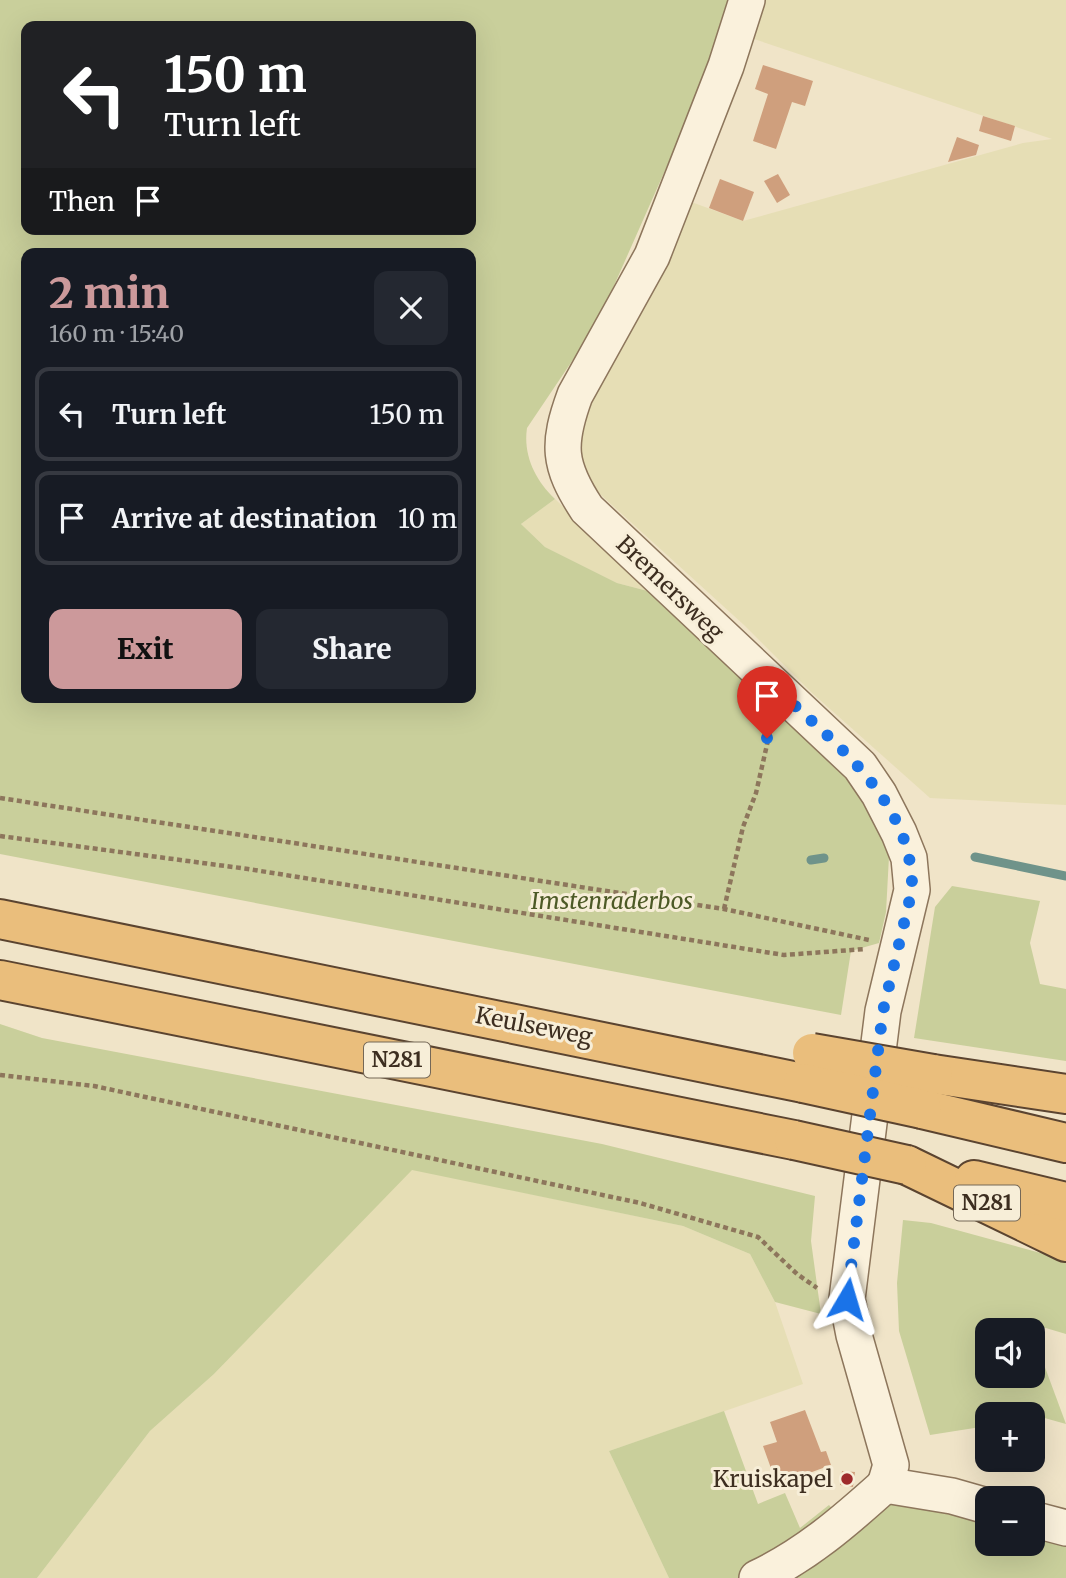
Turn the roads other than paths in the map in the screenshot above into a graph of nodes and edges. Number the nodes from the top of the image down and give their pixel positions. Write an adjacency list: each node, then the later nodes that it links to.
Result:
1 (747, 0): 10 (street, Bremersweg)
2 (0, 919): 4 (highway, Keulseweg, bridge)
3 (0, 980): 7 (highway, N281, bridge)
4 (927, 1092): 5 (highway); 6 (highway, Keulseweg)
5 (1066, 1094)
6 (1066, 1143)
7 (907, 1165): 8 (highway, N281); 9 (highway, N281)
8 (1066, 1202)
9 (1066, 1242)
10 (885, 1485): 11 (street); 14 (street)
11 (975, 1503)
12 (1045, 1522): 13 (street)
13 (1066, 1528)
14 (757, 1578)

